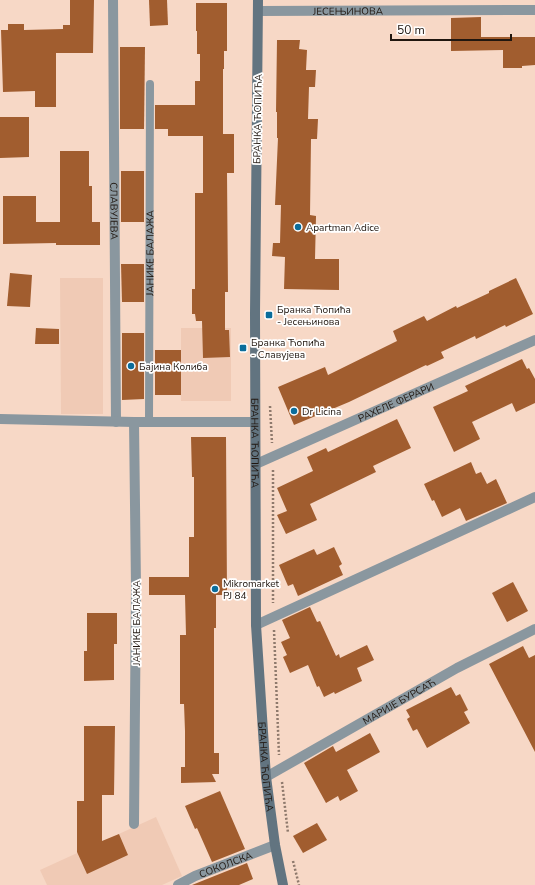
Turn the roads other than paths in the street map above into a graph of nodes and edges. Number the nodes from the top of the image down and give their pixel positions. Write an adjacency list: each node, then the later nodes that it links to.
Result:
1 (113, 0): 8 (street, СЛАВУЈЕВА)
2 (258, 0): 4 (street, БРАНКА ЋОПИЋА)
3 (535, 10): 4 (street, ЈЕСЕЊИНОВА)
4 (258, 11): 10 (street, БРАНКА ЋОПИЋА)
5 (150, 84): 11 (lane, ЈАНИКЕ БАЛАЖА)
6 (535, 340): 12 (street, РАХЕЛЕ ФЕРАРИ)
7 (0, 420): 8 (street)
8 (116, 422): 9 (street)
9 (134, 422): 11 (street); 17 (street, ЈАНИКЕ БАЛАЖА)
10 (255, 422): 11 (street); 12 (street, БРАНКА ЋОПИЋА)
11 (150, 423)
12 (256, 464): 14 (street, БРАНКА ЋОПИЋА)
13 (535, 496): 14 (street)
14 (256, 625): 16 (street, БРАНКА ЋОПИЋА)
15 (535, 629): 16 (street, МАРИЈЕ БУРСАЋ)
16 (266, 777): 18 (street, БРАНКА ЋОПИЋА)
17 (134, 824)
18 (275, 845): 19 (street, СОКОЛСКА); 20 (street, БРАНКА ЋОПИЋА)
19 (178, 885)
20 (283, 885)

